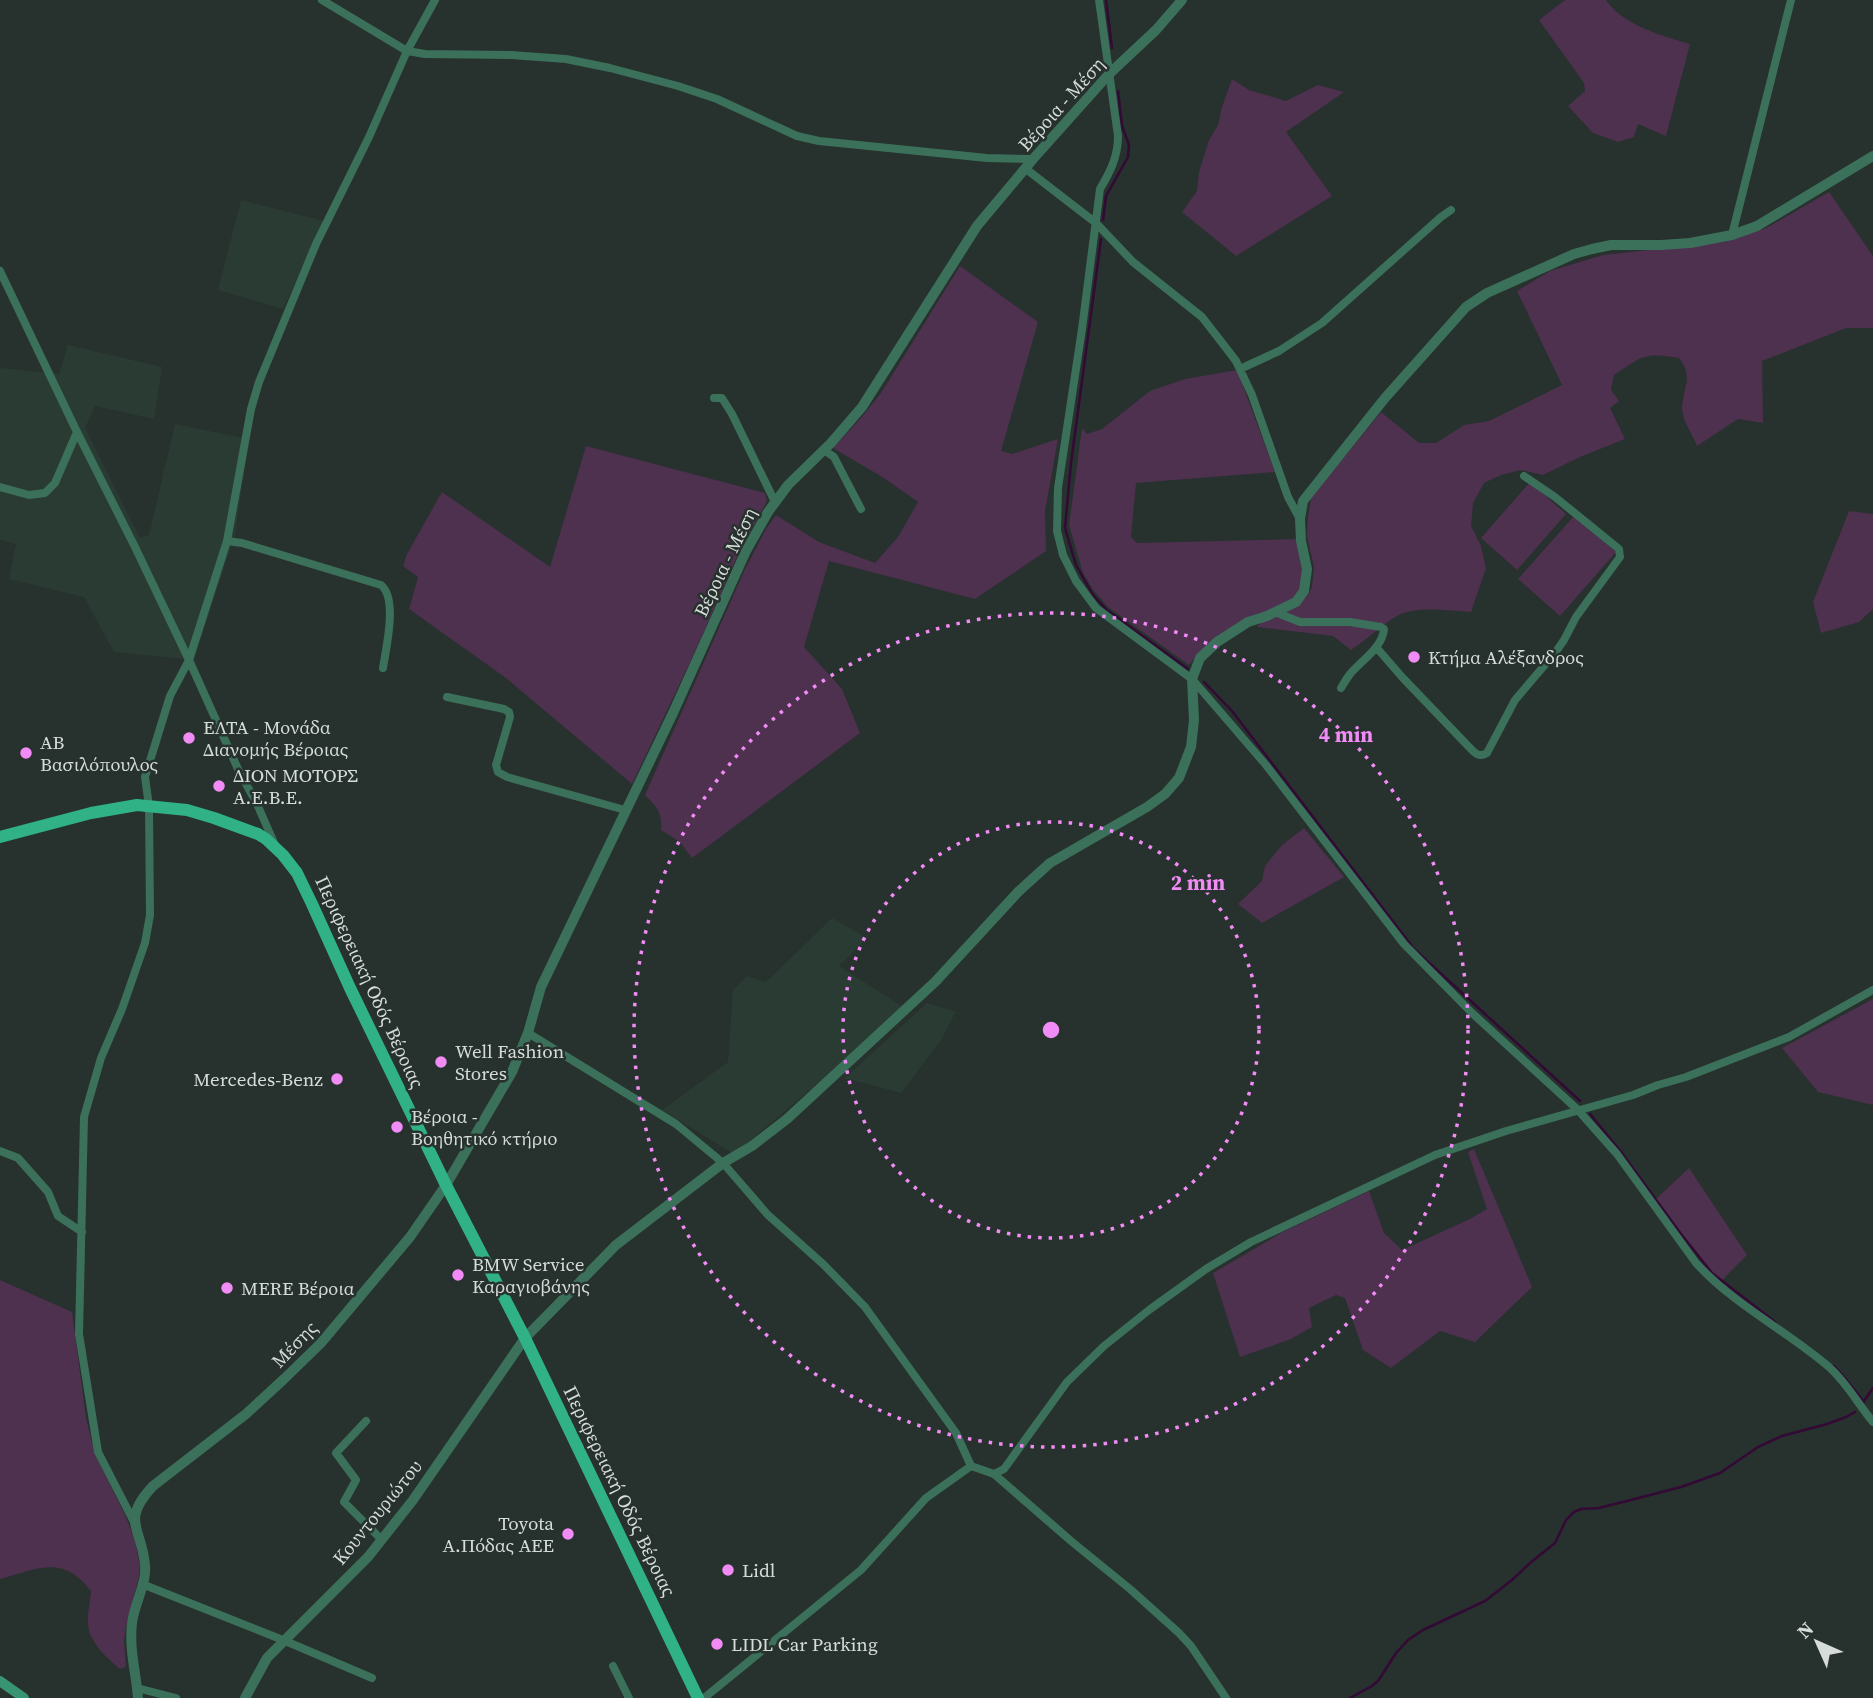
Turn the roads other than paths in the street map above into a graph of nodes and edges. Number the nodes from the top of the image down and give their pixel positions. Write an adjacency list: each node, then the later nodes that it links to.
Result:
1 (322, 0): 6 (street)
2 (435, 0): 6 (street)
3 (1098, 0): 7 (street)
4 (1182, 0): 7 (street, Βέροια - Μέση)
5 (1791, 0): 13 (street)
6 (407, 51): 9 (street); 24 (street)
7 (1109, 74): 9 (street, Βέροια - Μέση); 12 (street)
8 (1873, 156): 13 (street)
9 (1033, 159): 10 (street, Βέροια - Μέση)
10 (1026, 169): 12 (street); 18 (street, Βέροια - Μέση)
11 (1451, 210): 15 (street)
12 (1096, 223): 15 (street); 29 (street)
13 (1732, 235): 23 (street)
14 (0, 271): 17 (street)
15 (1240, 369): 23 (street)
16 (713, 398): 21 (street)
17 (77, 432): 20 (street); 27 (street)
18 (824, 450): 21 (street, Βέροια - Μέση); 22 (street)
19 (1524, 476): 26 (street)
20 (0, 487)
21 (775, 502): 33 (street, Βέροια - Μέση)
22 (862, 509)
23 (1300, 519): 25 (street)
24 (228, 541): 27 (street); 28 (street)
25 (1275, 612): 26 (street); 29 (street)
26 (1376, 647): 30 (street)
27 (189, 660): 32 (street); 35 (street)
28 (383, 668)
29 (1192, 679): 38 (street); 40 (street, Κουντουριώτου)
30 (1341, 688)
31 (447, 697): 33 (street)
32 (149, 806): 34 (main road, Περιφερειακή Οδός Βέροιας); 35 (main road, Περιφερειακή Οδός Βέροιας); 42 (street)
33 (625, 810): 37 (street, Βέροια - Μέση)
34 (0, 837)
35 (276, 848): 41 (main road, Περιφερειακή Οδός Βέροιας)
36 (1873, 990): 38 (street)
37 (527, 1033): 40 (street); 41 (street, Βέροια - Μέση)
38 (1578, 1110): 45 (street); 47 (street)
39 (0, 1151): 42 (street)
40 (723, 1163): 43 (street, Κουντουριώτου); 46 (street)
41 (446, 1185): 43 (main road, Περιφερειακή Οδός Βέροιας); 48 (street, Μέσης)
42 (82, 1232): 48 (street)
43 (525, 1338): 49 (street, Κουντουριώτου); 60 (main road, Περιφερειακή Οδός Βέροιας)
44 (366, 1420): 49 (street)
45 (1873, 1422)
46 (971, 1466): 47 (street); 61 (street)
47 (994, 1474): 62 (street)
48 (134, 1522): 50 (street)
49 (382, 1539): 51 (street, Κουντουριώτου)
50 (142, 1584): 51 (street); 55 (street)
51 (283, 1640): 53 (street); 58 (street, Κουντουριώτου)
52 (613, 1666): 59 (street)
53 (372, 1678)
54 (0, 1681): 56 (main road)
55 (137, 1693): 57 (street)
56 (24, 1698)
57 (176, 1698)
58 (244, 1698)
59 (629, 1698)
60 (698, 1698)
61 (704, 1698)
62 (1226, 1698)

